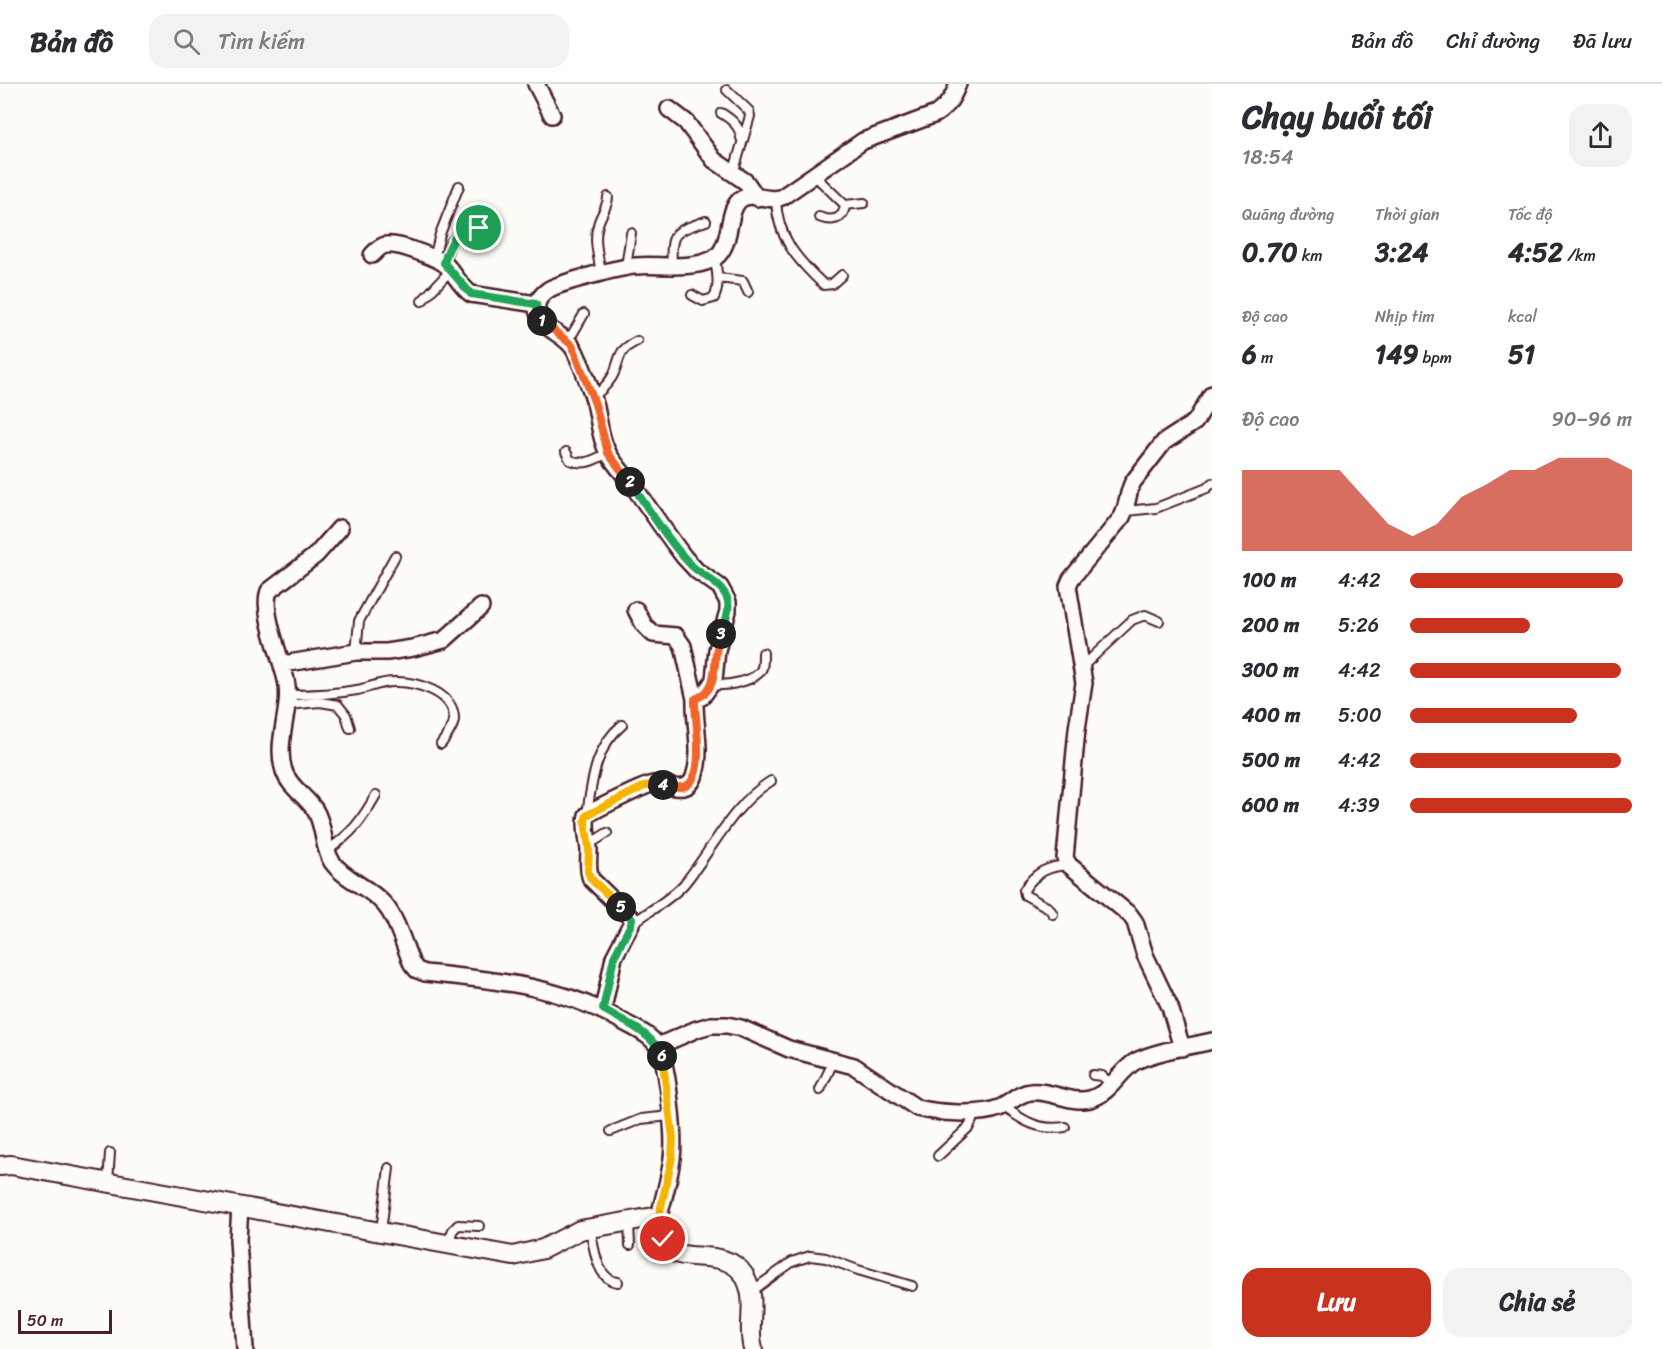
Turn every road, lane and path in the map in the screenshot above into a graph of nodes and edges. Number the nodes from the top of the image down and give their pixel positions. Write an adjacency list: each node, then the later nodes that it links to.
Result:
1 (536, 84): 6 (street)
2 (958, 84): 9 (street)
3 (727, 90): 7 (lane)
4 (669, 109): 8 (street)
5 (721, 113): 7 (lane)
6 (552, 114)
7 (742, 142): 8 (lane)
8 (733, 174): 12 (street)
9 (814, 175): 13 (street); 15 (lane)
10 (459, 186): 22 (lane)
11 (608, 197): 25 (lane)
12 (757, 198): 13 (street); 21 (street)
13 (777, 199): 26 (lane)
14 (864, 203): 15 (lane)
15 (845, 205): 16 (lane)
16 (819, 217)
17 (706, 221): 23 (lane)
18 (631, 233): 24 (lane)
19 (487, 242): 22 (lane)
20 (372, 255): 22 (street)
21 (715, 259): 23 (street); 27 (lane)
22 (443, 264): 30 (lane); 31 (street)
23 (672, 266): 24 (street)
24 (626, 267): 25 (street)
25 (601, 274): 31 (street)
26 (843, 275)
27 (718, 278): 28 (lane); 29 (lane)
28 (748, 292)
29 (692, 295)
30 (422, 301)
31 (536, 304): 33 (street)
32 (584, 314): 33 (lane)
33 (566, 339): 36 (street)
34 (637, 341): 36 (lane)
35 (1212, 394): 40 (street)
36 (593, 397): 38 (street)
37 (566, 452): 38 (lane)
38 (608, 453): 50 (street)
39 (1212, 483): 40 (lane)
40 (1126, 511): 49 (street)
41 (340, 528): 48 (street)
42 (395, 556): 46 (lane)
43 (481, 608): 46 (street)
44 (636, 610): 51 (street)
45 (1159, 621): 49 (lane)
46 (356, 652): 48 (street)
47 (764, 653): 50 (lane)
48 (283, 664): 52 (street)
49 (1082, 667): 62 (street)
50 (712, 685): 51 (street)
51 (695, 699): 58 (street)
52 (288, 700): 54 (lane); 55 (lane); 61 (street)
53 (622, 726): 58 (lane)
54 (350, 728)
55 (441, 744)
56 (771, 781): 64 (lane)
57 (376, 795): 61 (lane)
58 (587, 815): 60 (street)
59 (607, 833): 60 (lane)
60 (588, 845): 64 (street)
61 (327, 851): 65 (street)
62 (1069, 865): 63 (lane); 68 (street)
63 (1053, 914)
64 (631, 924): 65 (street)
65 (603, 1009): 67 (street)
66 (1212, 1041): 68 (street)
67 (658, 1046): 69 (street); 75 (street)
68 (1182, 1048): 71 (street)
69 (834, 1060): 72 (lane); 74 (street)
70 (1093, 1075): 71 (lane)
71 (1111, 1084): 73 (street)
72 (820, 1090)
73 (1004, 1106): 74 (street); 76 (lane)
74 (976, 1112): 79 (lane)
75 (670, 1116): 77 (lane); 84 (street)
76 (1065, 1127)
77 (611, 1131)
78 (110, 1153): 82 (lane)
79 (938, 1156)
80 (0, 1166): 82 (street)
81 (389, 1168): 88 (lane)
82 (108, 1182): 83 (street)
83 (240, 1207): 88 (street); 94 (street)
84 (659, 1216): 85 (street); 93 (street)
85 (629, 1221): 87 (street); 90 (lane)
86 (479, 1226): 89 (lane)
87 (581, 1230): 89 (street); 91 (lane)
88 (381, 1233): 89 (street)
89 (447, 1245)
90 (630, 1245)
91 (618, 1282)
92 (912, 1286): 93 (lane)
93 (751, 1292): 95 (street)
94 (245, 1349)
95 (753, 1349)

